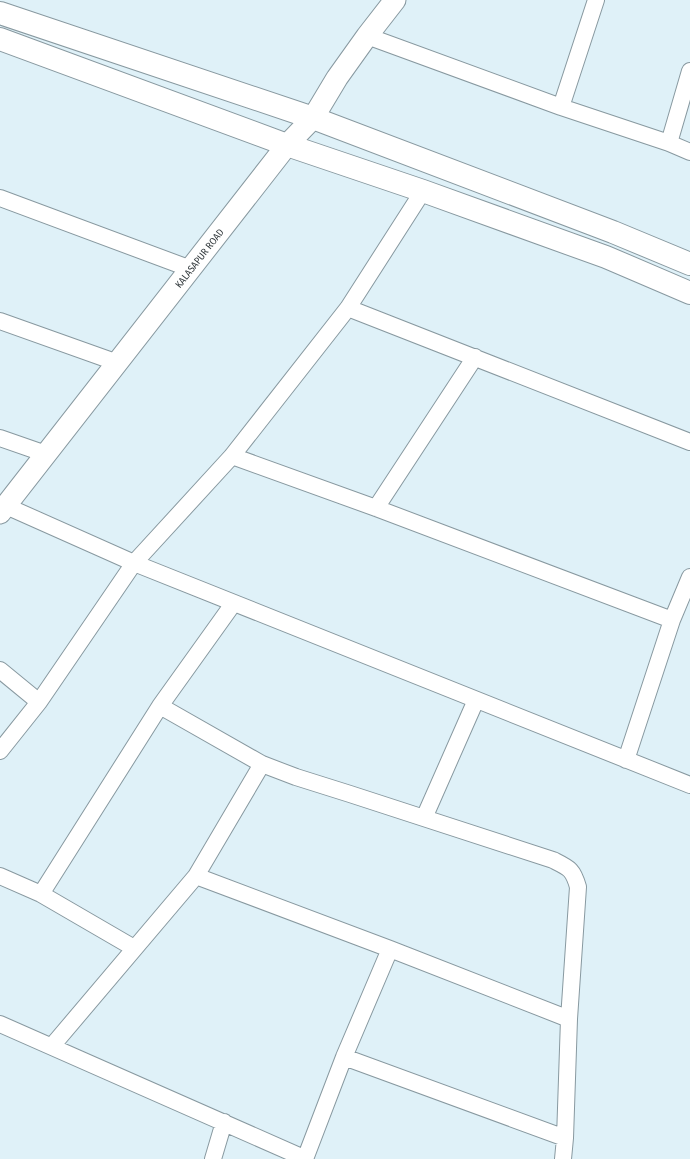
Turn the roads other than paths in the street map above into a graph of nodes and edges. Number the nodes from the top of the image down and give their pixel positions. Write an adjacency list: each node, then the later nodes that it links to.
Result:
1 (395, 0): 4 (street, KALASAPUR ROAD)
2 (596, 0): 7 (street)
3 (0, 13): 8 (main road)
4 (367, 36): 7 (street); 8 (street, KALASAPUR ROAD)
5 (0, 39): 10 (main road)
6 (690, 71): 9 (street)
7 (561, 107): 9 (street)
8 (313, 118): 10 (street, KALASAPUR ROAD); 14 (main road)
9 (669, 143): 11 (street)
10 (287, 145): 12 (main road); 15 (street, KALASAPUR ROAD)
11 (690, 152)
12 (423, 191): 16 (main road); 17 (street)
13 (0, 198): 15 (street)
14 (690, 264)
15 (190, 268): 20 (street, KALASAPUR ROAD)
16 (690, 293)
17 (348, 308): 19 (street); 24 (street)
18 (0, 321): 20 (street)
19 (475, 357): 22 (street); 25 (street)
20 (118, 363): 23 (street, KALASAPUR ROAD)
21 (0, 438): 23 (street)
22 (690, 442)
23 (46, 454): 26 (street, KALASAPUR ROAD)
24 (232, 456): 25 (street); 27 (street)
25 (376, 508): 30 (street)
26 (3, 510): 27 (street)
27 (134, 563): 29 (street); 33 (street)
28 (690, 577): 30 (street)
29 (233, 604): 32 (street); 34 (street)
30 (672, 620): 36 (street)
31 (0, 670): 33 (street)
32 (476, 700): 36 (street); 39 (street)
33 (39, 702): 35 (street)
34 (160, 706): 37 (street); 42 (street)
35 (0, 751)
36 (626, 760): 38 (street)
37 (262, 764): 39 (street); 41 (street)
38 (690, 785)
39 (424, 818): 45 (street)
40 (0, 876): 42 (street)
41 (196, 876): 43 (street); 44 (street)
42 (41, 894): 43 (street)
43 (134, 948): 47 (street)
44 (390, 949): 45 (street); 48 (street)
45 (569, 1019): 50 (street)
46 (0, 1024): 47 (street)
47 (52, 1046): 49 (street)
48 (344, 1057): 50 (street); 52 (street)
49 (224, 1122): 51 (street); 52 (street)
50 (565, 1138): 53 (street)
51 (213, 1159)
52 (305, 1159)
53 (563, 1159)

